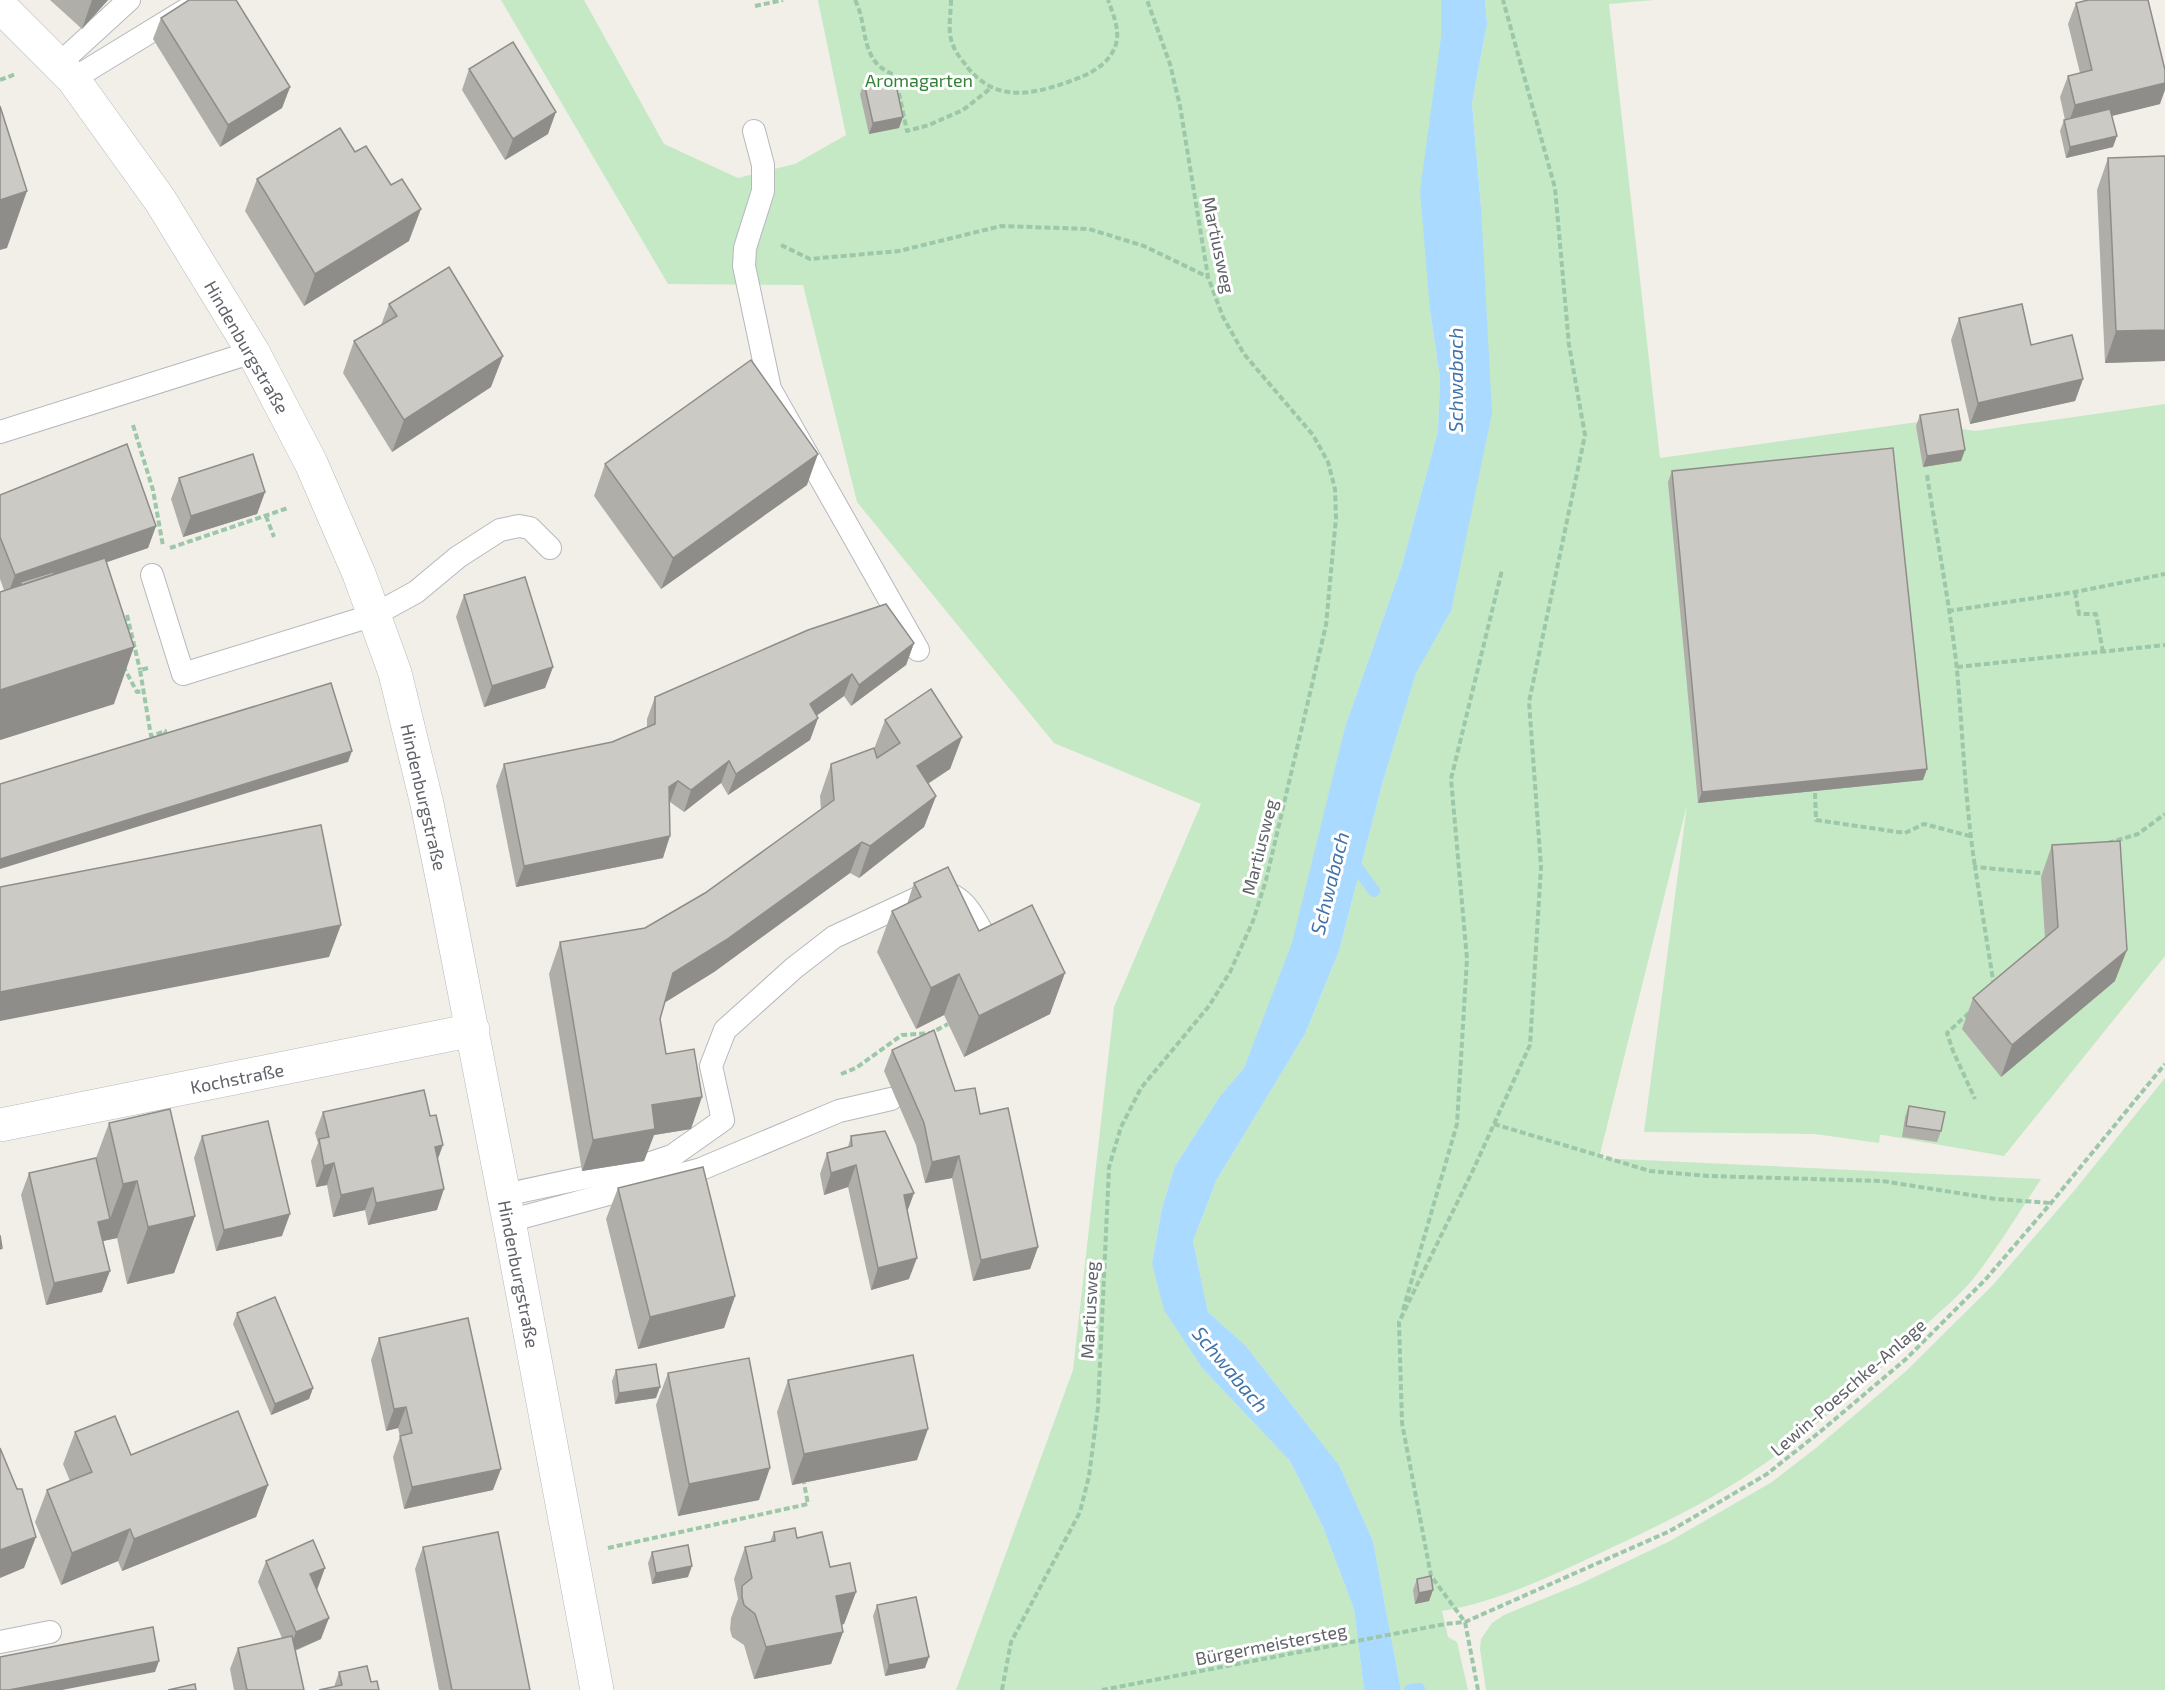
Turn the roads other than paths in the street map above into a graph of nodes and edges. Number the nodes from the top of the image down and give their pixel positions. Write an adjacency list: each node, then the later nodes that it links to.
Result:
1 (129, 0): 4 (lane)
2 (202, 0): 4 (lane)
3 (0, 6): 4 (street, Hindenburgstraße)
4 (66, 71): 6 (street, Hindenburgstraße)
5 (754, 131): 11 (lane)
6 (253, 352): 7 (lane); 10 (street, Hindenburgstraße)
7 (0, 432)
8 (550, 549): 10 (lane)
9 (152, 575): 10 (lane)
10 (374, 615): 13 (street, Hindenburgstraße)
11 (918, 650)
12 (990, 947): 16 (lane)
13 (473, 1030): 15 (street, Kochstraße); 16 (street, Hindenburgstraße)
14 (891, 1099): 16 (lane)
15 (0, 1125)
16 (507, 1208): 19 (street, Hindenburgstraße)
17 (50, 1632): 18 (lane)
18 (0, 1642)
19 (597, 1690)

